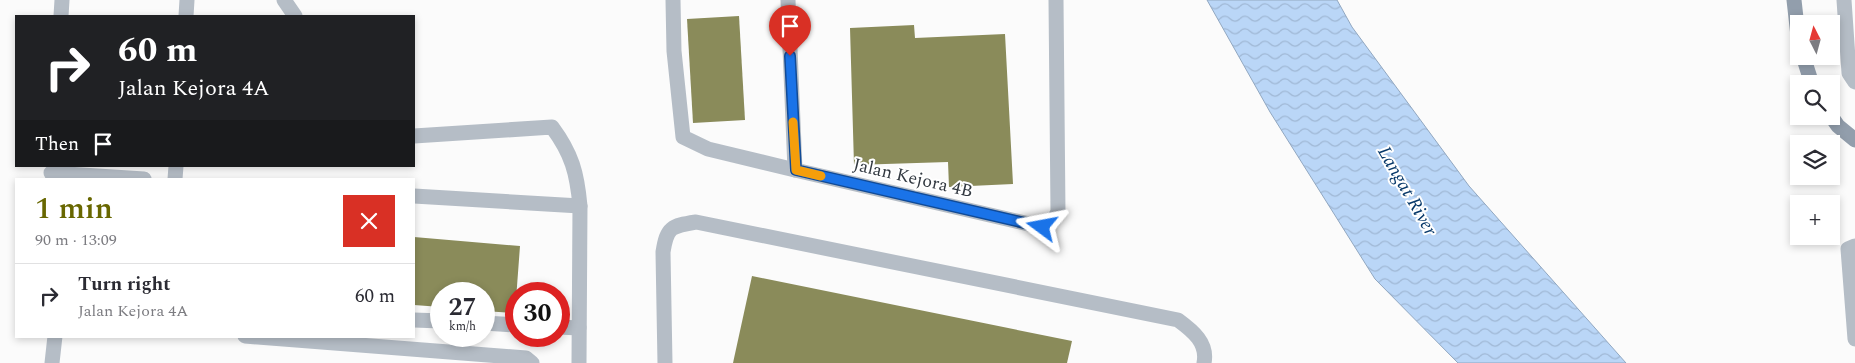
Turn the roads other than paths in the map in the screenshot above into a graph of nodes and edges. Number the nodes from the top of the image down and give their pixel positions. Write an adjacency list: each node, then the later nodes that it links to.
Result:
1 (62, 0): 9 (street)
2 (187, 0): 10 (street)
3 (284, 0): 11 (street)
4 (673, 0): 17 (street, Jalan Kejora 4B)
5 (788, 0): 17 (street)
6 (1056, 0): 17 (street, Jalan Kejora 4B)
7 (1794, 0): 12 (street)
8 (1844, 0): 13 (street)
9 (61, 15)
10 (186, 15)
11 (294, 15)
12 (1796, 15)
13 (1855, 82)
14 (1837, 125): 16 (street)
15 (415, 136): 21 (street)
16 (1855, 140)
17 (796, 170)
18 (51, 173): 19 (street)
19 (128, 178)
20 (415, 196): 21 (street)
21 (580, 206): 26 (street)
22 (1855, 246): 29 (street)
23 (415, 320): 24 (street)
24 (430, 321)
25 (570, 328): 26 (street)
26 (579, 328): 32 (street)
27 (55, 338): 30 (street)
28 (270, 338): 31 (street)
29 (1855, 339)
30 (52, 363)
31 (532, 363)
32 (579, 363)
33 (664, 363): 34 (street)
34 (1204, 363)

